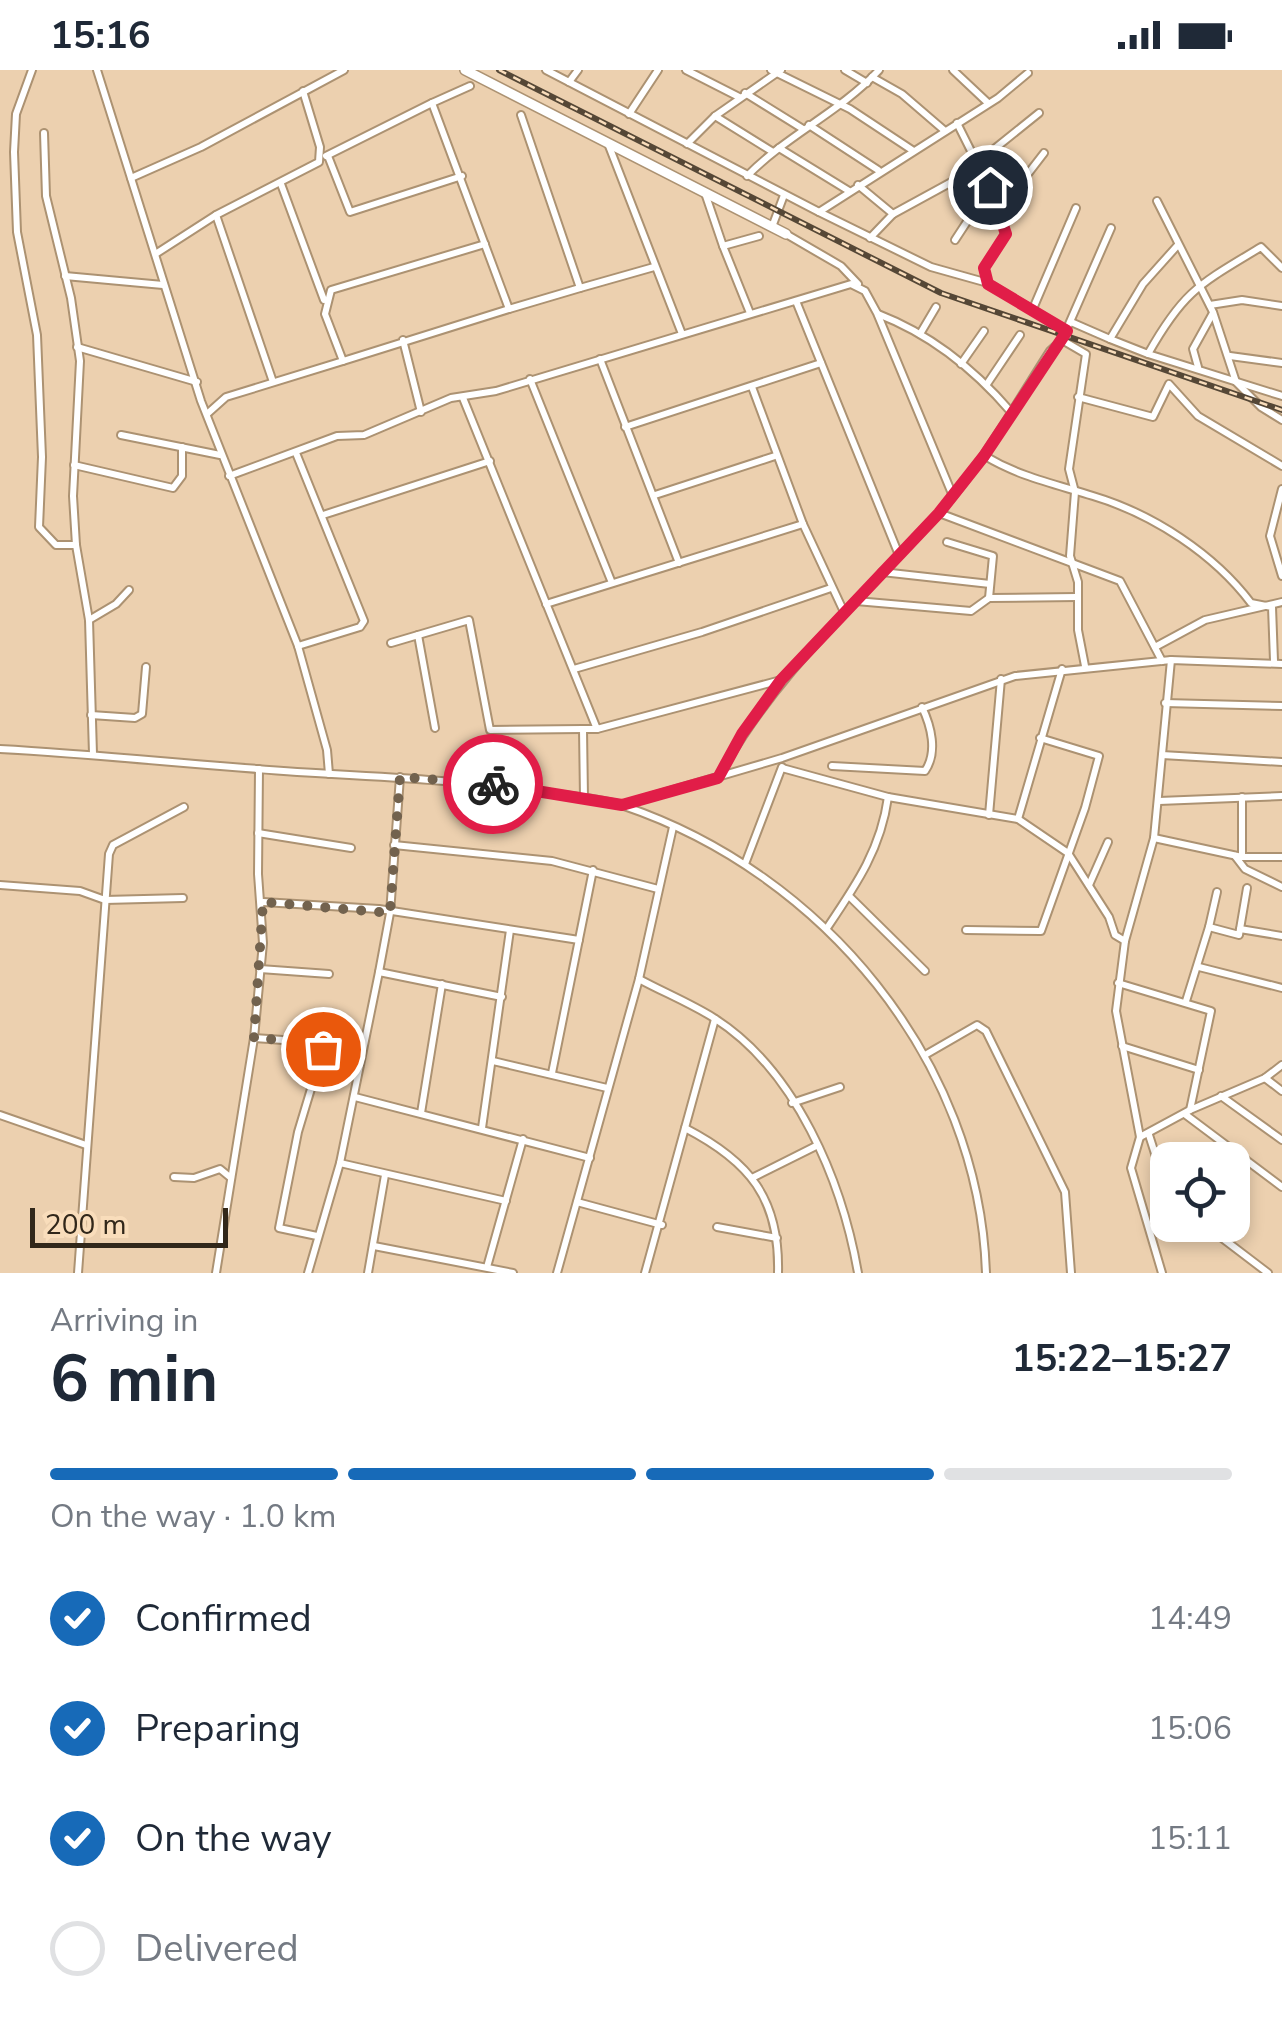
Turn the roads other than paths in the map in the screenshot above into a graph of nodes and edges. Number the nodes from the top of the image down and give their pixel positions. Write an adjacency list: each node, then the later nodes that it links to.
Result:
1 (32, 70): 131 (street)
2 (97, 70): 41 (street)
3 (344, 70): 18 (street)
4 (465, 70): 15 (main road)
5 (494, 70): 15 (street)
6 (546, 70): 16 (street)
7 (578, 70): 16 (street)
8 (658, 70): 24 (street)
9 (686, 70): 19 (street)
10 (845, 70): 14 (street)
11 (953, 70): 21 (street)
12 (776, 71): 19 (street); 22 (street)
13 (1028, 73): 21 (street)
14 (873, 76): 22 (street); 29 (street)
15 (486, 82): 32 (main road)
16 (570, 82): 24 (street)
17 (470, 86): 20 (street)
18 (303, 91): 36 (street); 41 (street)
19 (742, 95): 26 (street); 28 (street)
20 (432, 103): 36 (street); 39 (street)
21 (988, 103): 27 (street)
22 (840, 106): 28 (street); 34 (street)
23 (1039, 113): 37 (street)
24 (629, 114): 31 (street)
25 (521, 115): 71 (street)
26 (714, 116): 31 (street); 33 (street)
27 (957, 123): 29 (street); 37 (street)
28 (806, 127): 33 (street); 38 (street)
29 (945, 131): 34 (street)
30 (44, 134): 66 (street)
31 (687, 144): 40 (street)
32 (609, 146): 46 (main road); 64 (street)
33 (776, 150): 40 (street); 45 (street)
34 (912, 150): 38 (street)
35 (1044, 154): 50 (street)
36 (325, 156): 39 (street); 42 (street)
37 (978, 165): 44 (street); 52 (street)
38 (878, 170): 43 (street)
39 (462, 176): 60 (street)
40 (747, 176): 47 (street)
41 (130, 178): 63 (street)
42 (282, 184): 53 (street); 73 (street)
43 (858, 184): 45 (street); 52 (street)
44 (990, 187): 50 (street); 59 (street)
45 (849, 191): 51 (street)
46 (705, 193): 54 (main road); 61 (street)
47 (784, 195): 51 (street); 54 (street)
48 (1157, 201): 62 (street)
49 (1076, 208): 78 (street)
50 (1000, 211): 67 (street)
51 (819, 212): 58 (street)
52 (893, 214): 58 (street)
53 (216, 215): 63 (street); 101 (street)
54 (772, 227): 56 (main road)
55 (1111, 228): 81 (street)
56 (786, 234): 68 (street)
57 (759, 236): 61 (street)
58 (870, 238): 67 (street)
59 (955, 240)
60 (486, 244): 73 (street); 76 (street)
61 (722, 246): 80 (street)
62 (1177, 246): 70 (street); 87 (street)
63 (157, 253): 69 (street)
64 (654, 267): 71 (street); 84 (street)
65 (1282, 268): 70 (street)
66 (65, 276): 69 (street); 90 (street)
67 (988, 284): 78 (street)
68 (858, 285): 72 (street); 79 (street)
69 (164, 286): 100 (street)
70 (1197, 286): 77 (street); 91 (street)
71 (580, 288): 76 (street)
72 (796, 301): 80 (street); 95 (street)
73 (325, 303): 94 (street)
74 (1282, 306): 77 (street)
75 (936, 307): 85 (street)
76 (510, 308): 88 (street)
77 (1212, 308): 92 (street); 98 (street)
78 (1032, 311): 83 (street)
79 (877, 313): 85 (street); 126 (street)
80 (750, 314): 84 (street)
81 (1071, 322): 83 (street); 87 (street)
82 (984, 331): 97 (street)
83 (1067, 331): 89 (street)
84 (682, 334): 93 (street)
85 (920, 334): 97 (street)
86 (1020, 335): 103 (street)
87 (1110, 339): 91 (street)
88 (404, 340): 94 (street); 108 (street)
89 (1062, 340): 106 (street); 109 (street)
90 (76, 347): 100 (street); 120 (street)
91 (1148, 354): 98 (street)
92 (1230, 356): 96 (street); 102 (street)
93 (600, 359): 99 (street); 112 (street)
94 (343, 361): 101 (street)
95 (821, 363): 104 (street); 132 (street)
96 (1282, 363)
97 (960, 364): 103 (street)
98 (1198, 367): 102 (street)
99 (530, 378): 107 (street); 138 (street)
100 (198, 382): 110 (street)
101 (273, 382): 110 (street)
102 (1236, 382): 105 (street); 111 (street)
103 (987, 384): 109 (street)
104 (752, 387): 112 (street); 117 (street)
105 (1282, 396)
106 (1078, 397): 121 (street); 124 (street)
107 (463, 398): 108 (street); 119 (street)
108 (420, 412): 115 (street)
109 (1010, 412): 118 (street)
110 (206, 415): 116 (street)
111 (1282, 420)
112 (625, 427): 125 (street)
113 (121, 434): 114 (street)
114 (182, 447): 116 (street); 120 (street)
115 (296, 453): 122 (street); 128 (street)
116 (222, 455): 122 (street)
117 (775, 456): 125 (street); 129 (street)
118 (984, 456): 124 (street); 126 (street)
119 (490, 461): 128 (street); 146 (street)
120 (74, 465): 131 (street)
121 (1282, 466)
122 (229, 476): 152 (street)
123 (1282, 489): 135 (street)
124 (1074, 492): 134 (street); 147 (street)
125 (655, 495): 133 (street)
126 (953, 496): 127 (street)
127 (939, 513): 132 (street); 134 (street)
128 (323, 515): 152 (street)
129 (802, 524): 133 (street); 140 (street)
130 (947, 542): 139 (street)
131 (76, 545): 149 (street)
132 (899, 555): 136 (street)
133 (680, 563): 138 (street)
134 (1073, 566): 142 (street); 153 (street)
135 (1280, 566): 137 (street)
136 (882, 572): 139 (street); 144 (street)
137 (1282, 576)
138 (612, 583): 146 (street)
139 (990, 584): 143 (street)
140 (831, 588): 148 (street); 159 (street)
141 (129, 590): 149 (street)
142 (1077, 597): 143 (street); 156 (street)
143 (989, 598): 144 (street)
144 (855, 600): 148 (street)
145 (1282, 602): 147 (street)
146 (546, 604): 159 (street)
147 (1272, 607): 153 (street); 155 (street)
148 (844, 612): 161 (street)
149 (89, 620): 165 (street)
150 (418, 635): 151 (street); 166 (street); 167 (street)
151 (390, 642)
152 (298, 646): 178 (street)
153 (1155, 647): 154 (street)
154 (1166, 660): 155 (street); 156 (street); 162 (street)
155 (1278, 663)
156 (1085, 666): 158 (street)
157 (146, 667): 165 (street)
158 (1062, 668): 160 (street); 169 (street)
159 (574, 669): 168 (street)
160 (1001, 679): 164 (street); 188 (street)
161 (781, 680): 168 (street); 180 (street)
162 (1166, 704): 163 (street); 172 (street)
163 (1282, 706)
164 (922, 707): 173 (street); 175 (street)
165 (91, 714): 171 (street)
166 (434, 728)
167 (583, 728): 168 (street); 184 (street)
168 (597, 729)
169 (1040, 738): 189 (street); 196 (street)
170 (0, 748): 171 (street)
171 (93, 754): 177 (street)
172 (1162, 755): 174 (street); 185 (street)
173 (782, 758): 176 (street); 180 (street)
174 (1282, 762)
175 (832, 766)
176 (782, 768): 182 (street); 199 (street)
177 (259, 769): 178 (street); 191 (street)
178 (329, 774): 179 (street)
179 (400, 777): 184 (street); 194 (street)
180 (718, 778): 186 (street)
181 (1282, 796): 183 (street)
182 (888, 797): 188 (street); 207 (street)
183 (1242, 797): 185 (street); 197 (street)
184 (584, 798): 186 (street)
185 (1159, 801): 192 (street)
186 (622, 805): 190 (street)
187 (184, 808): 209 (street)
188 (989, 814): 189 (street)
189 (1018, 819): 196 (street)
190 (674, 827): 199 (street); 205 (street)
191 (258, 832): 195 (street); 210 (street)
192 (1154, 838): 197 (street); 219 (street)
193 (1108, 842): 202 (street)
194 (394, 845): 200 (street); 211 (street)
195 (351, 848)
196 (1068, 853): 202 (street); 215 (street)
197 (1238, 856): 198 (street); 203 (street)
198 (1282, 856)
199 (745, 864): 212 (street)
200 (594, 870): 205 (street); 218 (street)
201 (0, 885): 209 (street)
202 (1088, 886): 219 (street)
203 (1282, 887)
204 (1247, 888): 216 (street)
205 (658, 889): 225 (street)
206 (1216, 892): 213 (street)
207 (849, 896): 212 (street); 222 (street)
208 (184, 898): 209 (street)
209 (105, 900): 254 (street)
210 (263, 902): 211 (street); 221 (street)
211 (390, 913): 214 (street); 223 (street)
212 (827, 928): 234 (street)
213 (1209, 928): 216 (street); 220 (street)
214 (510, 930): 218 (street); 229 (street)
215 (966, 930)
216 (1240, 930): 217 (street)
217 (1282, 936)
218 (579, 940): 238 (street)
219 (1124, 941): 226 (street)
220 (1199, 967): 228 (street); 230 (street)
221 (260, 969): 224 (street); 232 (street)
222 (925, 970)
223 (379, 972): 227 (street); 244 (street)
224 (329, 974)
225 (638, 979): 231 (street); 241 (street)
226 (1118, 983): 230 (street); 233 (street)
227 (442, 984): 229 (street); 246 (street)
228 (1282, 988)
229 (502, 997): 235 (street)
230 (1186, 1001): 237 (street)
231 (716, 1019): 245 (street); 250 (street)
232 (254, 1038): 261 (street); 268 (street)
233 (1122, 1046): 237 (street); 251 (street)
234 (925, 1055): 283 (street); 284 (street)
235 (493, 1061): 238 (street); 249 (street)
236 (1282, 1064): 239 (street)
237 (1199, 1070): 247 (street)
238 (552, 1073): 241 (street)
239 (1264, 1078): 242 (street); 243 (street)
240 (840, 1087): 245 (street)
241 (608, 1088): 257 (street)
242 (1282, 1091)
243 (1220, 1095): 247 (street); 253 (street)
244 (356, 1097): 246 (street); 258 (street)
245 (792, 1103): 255 (street)
246 (421, 1112): 249 (street)
247 (1188, 1112): 251 (street); 263 (street)
248 (0, 1114): 254 (street)
249 (482, 1128): 252 (street)
250 (685, 1128): 262 (street); 266 (street)
251 (1144, 1136): 256 (street); 285 (street)
252 (523, 1140): 257 (street); 264 (street)
253 (1282, 1140)
254 (86, 1144): 274 (street)
255 (816, 1146): 262 (street); 282 (street)
256 (1150, 1150)
257 (590, 1158): 265 (street)
258 (340, 1164): 259 (street); 268 (street)
259 (385, 1175): 264 (street); 271 (street)
260 (174, 1177): 261 (street)
261 (231, 1178): 275 (street)
262 (752, 1178): 269 (street)
263 (1282, 1187)
264 (506, 1201): 272 (street)
265 (577, 1202): 266 (street); 279 (street)
266 (662, 1225): 280 (street)
267 (717, 1227): 269 (street)
268 (317, 1236): 276 (street)
269 (777, 1238): 281 (street)
270 (1227, 1242): 273 (street)
271 (374, 1246): 272 (street); 277 (street)
272 (487, 1267): 278 (street)
273 (1265, 1272)
274 (78, 1273)
275 (216, 1273)
276 (308, 1273)
277 (368, 1273)
278 (513, 1273)
279 (557, 1273)
280 (645, 1273)
281 (778, 1273)
282 (858, 1273)
283 (986, 1273)
284 (1071, 1273)
285 (1162, 1273)

